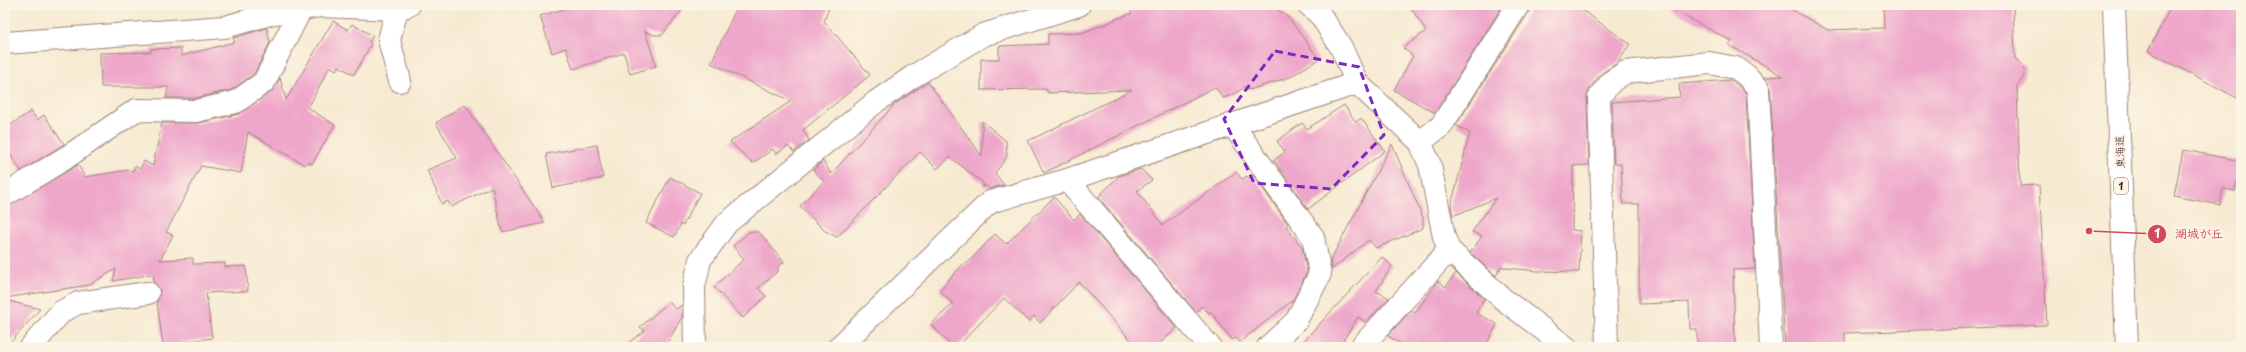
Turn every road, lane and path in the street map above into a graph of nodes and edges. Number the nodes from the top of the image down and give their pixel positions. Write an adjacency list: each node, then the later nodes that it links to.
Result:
1 (1078, 5): 17 (main road)
2 (1309, 5): 9 (main road)
3 (1518, 5): 11 (main road)
4 (2114, 5): 25 (main road, 東海道 / 1)
5 (403, 7): 6 (main road); 8 (main road)
6 (301, 9): 7 (main road); 13 (main road)
7 (5, 43)
8 (400, 81)
9 (1357, 84): 10 (main road); 11 (main road)
10 (1232, 124): 12 (main road); 20 (main road)
11 (1420, 142): 14 (main road)
12 (1067, 180): 18 (main road); 19 (main road)
13 (5, 195)
14 (1449, 250): 21 (main road); 22 (main road)
15 (148, 294): 16 (main road)
16 (31, 347)
17 (695, 347)
18 (839, 347)
19 (1210, 347)
20 (1268, 347)
21 (1361, 347)
22 (1566, 347)
23 (1607, 347): 24 (main road)
24 (1771, 347)
25 (2127, 347)

